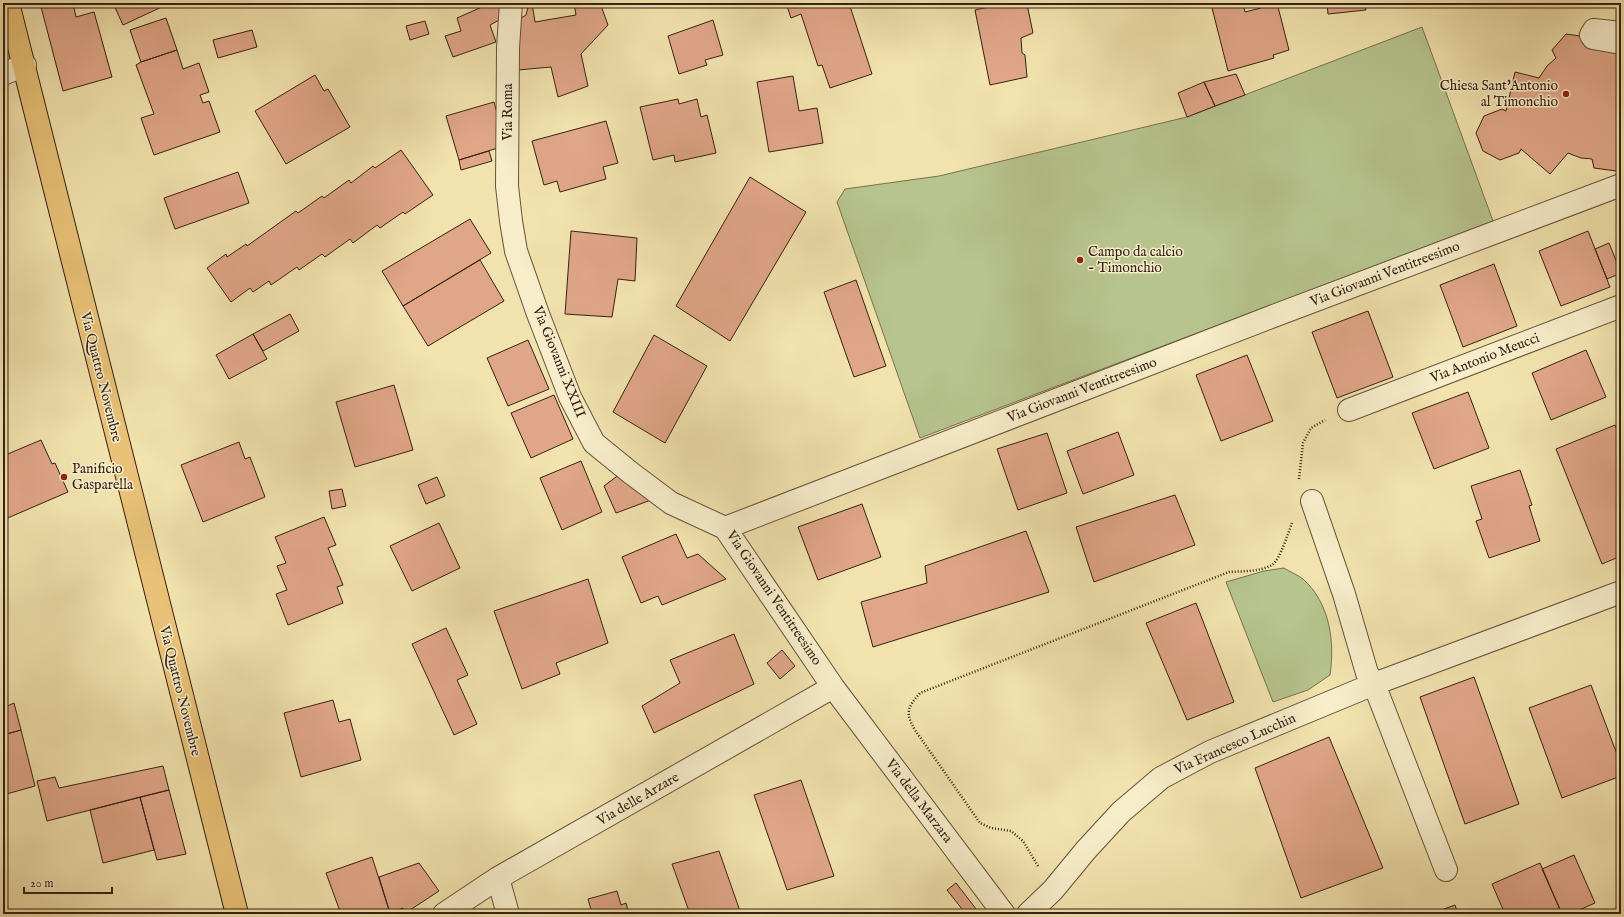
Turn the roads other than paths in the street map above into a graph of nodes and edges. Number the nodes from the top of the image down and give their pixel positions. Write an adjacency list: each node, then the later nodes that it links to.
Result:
1 (8, 3): 3 (main road, Via Quattro Novembre)
2 (511, 3): 6 (street, Via Roma)
3 (25, 65): 4 (street); 16 (main road, Via Quattro Novembre)
4 (3, 74)
5 (1621, 185): 10 (street, Via Giovanni Ventitreesimo)
6 (511, 221): 10 (street, Via Giovanni XXIII)
7 (1621, 306): 8 (street, Via Antonio Meucci)
8 (1349, 410)
9 (1312, 501): 12 (street)
10 (725, 528): 13 (street, Via Giovanni Ventitreesimo)
11 (1621, 592): 12 (street, Via Francesco Lucchin)
12 (1374, 684): 14 (street); 20 (street, Via Francesco Lucchin)
13 (833, 687): 15 (street, Via delle Arzare); 19 (street, Via della Marzara)
14 (1446, 870)
15 (498, 878): 17 (street, Via delle Arzare); 18 (street)
16 (236, 914)
17 (444, 914)
18 (508, 914)
19 (1004, 914)
20 (1028, 914)

